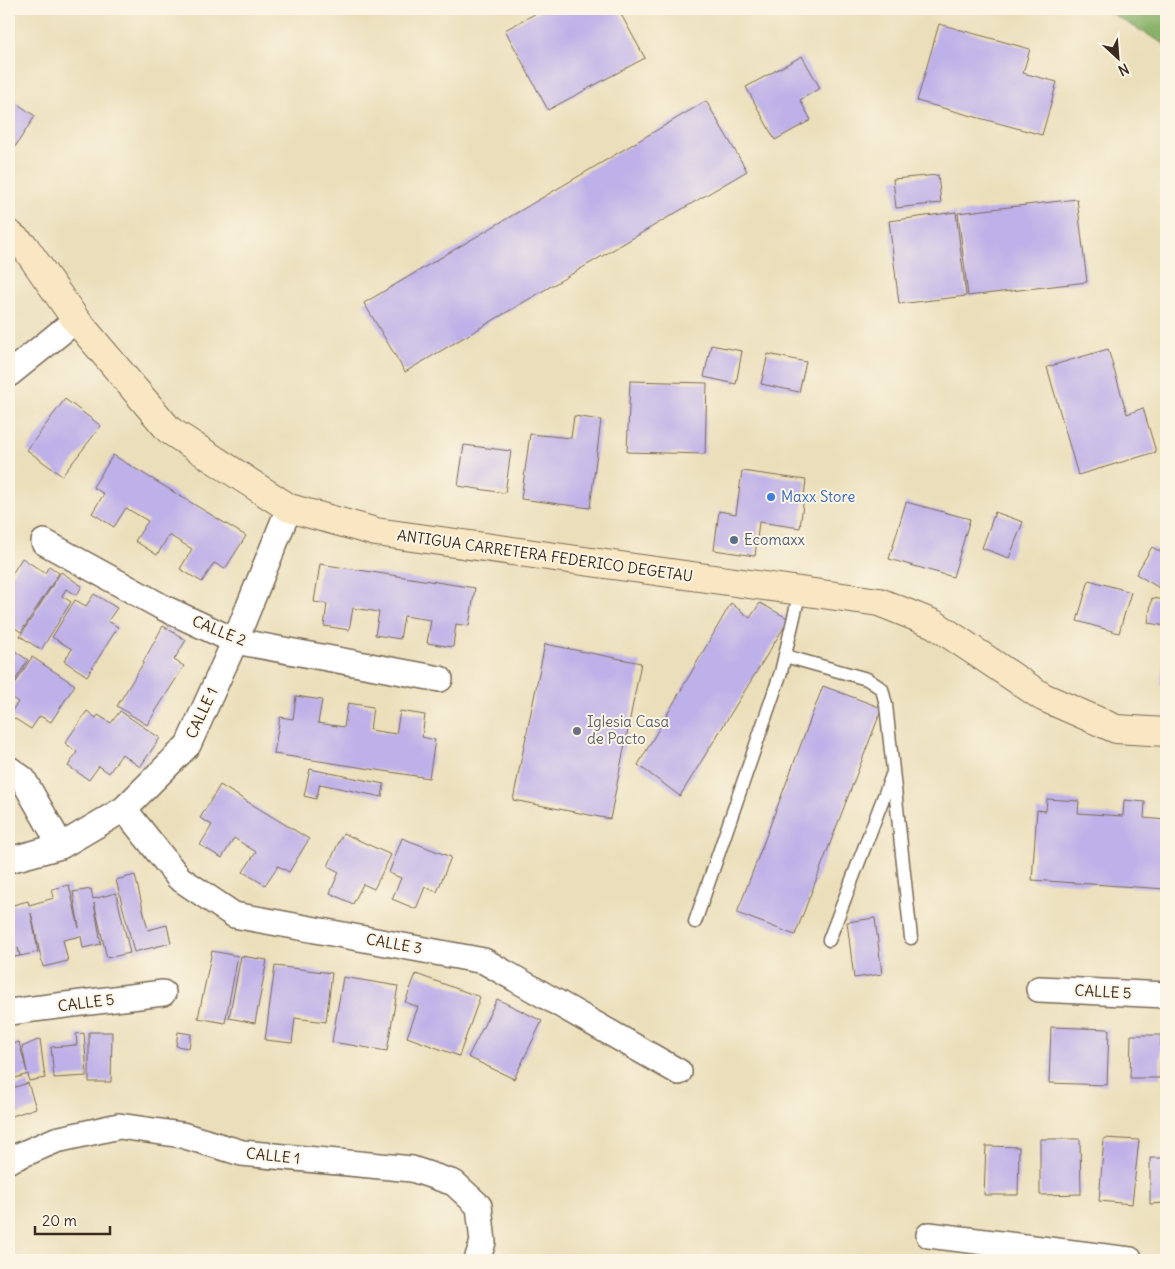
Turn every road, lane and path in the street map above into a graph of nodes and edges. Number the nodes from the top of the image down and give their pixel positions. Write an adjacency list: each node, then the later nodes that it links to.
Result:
1 (9, 234): 2 (street, ANTIGUA CARRETERA FEDERICO DEGETAU)
2 (76, 320): 3 (street); 4 (street, ANTIGUA CARRETERA FEDERICO DEGETAU)
3 (9, 374)
4 (289, 508): 6 (street, ANTIGUA CARRETERA FEDERICO DEGETAU); 7 (street, CALLE 1)
5 (44, 542): 7 (street, CALLE 2)
6 (800, 591): 8 (lane); 10 (street, ANTIGUA CARRETERA FEDERICO DEGETAU)
7 (235, 641): 9 (street, CALLE 2); 13 (street, CALLE 1)
8 (785, 656): 12 (lane); 16 (lane)
9 (440, 679)
10 (1166, 732)
11 (9, 769): 14 (street)
12 (893, 773): 17 (lane); 18 (lane)
13 (124, 809): 14 (street, CALLE 1); 23 (street, CALLE 3)
14 (61, 846): 15 (street, CALLE 1)
15 (9, 860)
16 (695, 922)
17 (911, 938)
18 (829, 940)
19 (1040, 989): 21 (street, CALLE 5)
20 (162, 993): 22 (street, CALLE 5)
21 (1166, 995)
22 (9, 1012)
23 (679, 1072)
24 (9, 1160): 26 (street, CALLE 1)
25 (929, 1235): 27 (street)
26 (477, 1260)
27 (1130, 1260)

